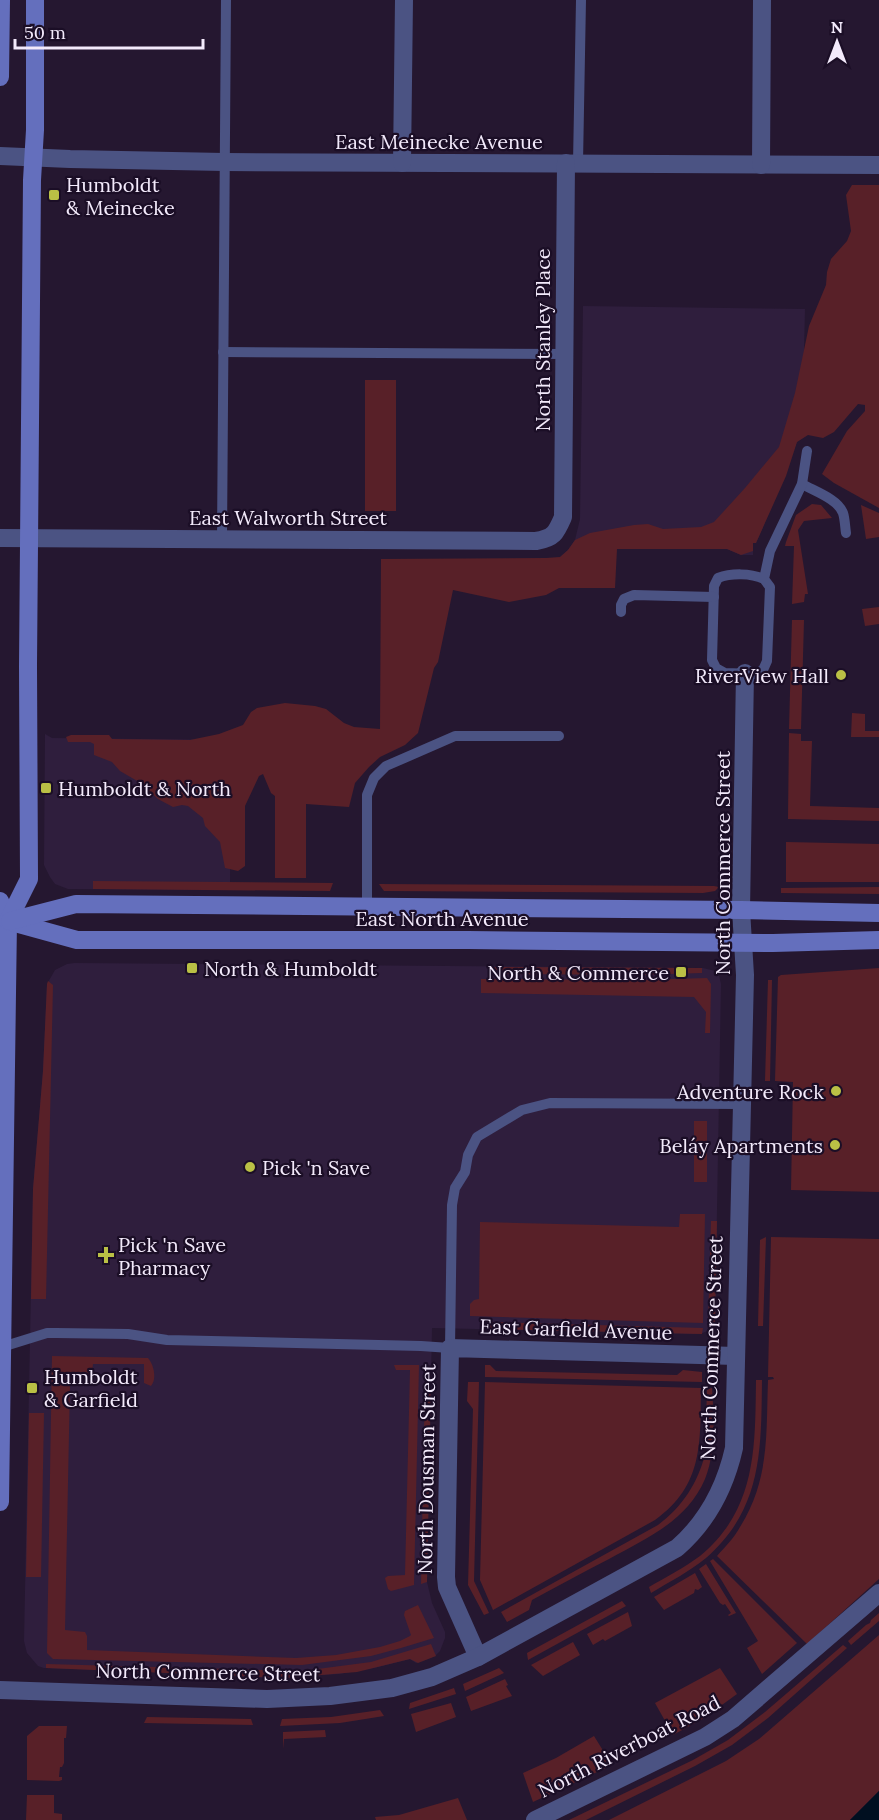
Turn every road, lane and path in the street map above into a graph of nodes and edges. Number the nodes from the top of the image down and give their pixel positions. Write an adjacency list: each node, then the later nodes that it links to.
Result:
1 (1, 0): 7 (main road)
2 (35, 0): 9 (main road)
3 (226, 0): 10 (lane)
4 (404, 0): 11 (street)
5 (581, 0): 12 (lane)
6 (762, 0): 13 (street)
7 (0, 77)
8 (0, 156): 9 (street, East Meinecke Avenue)
9 (33, 157): 10 (street, East Meinecke Avenue); 22 (main road)
10 (224, 162): 11 (street, East Meinecke Avenue); 15 (lane)
11 (402, 163): 12 (street, East Meinecke Avenue)
12 (572, 163): 13 (street, East Meinecke Avenue); 16 (street, North Stanley Place)
13 (761, 165): 14 (street, East Meinecke Avenue)
14 (879, 165)
15 (223, 352): 16 (lane); 23 (lane)
16 (564, 354): 19 (street, North Stanley Place)
17 (807, 451): 18 (lane)
18 (802, 484): 20 (lane); 24 (lane)
19 (563, 517): 23 (street, East Walworth Street)
20 (846, 533)
21 (0, 538): 22 (street, East Walworth Street)
22 (30, 538): 23 (street, East Walworth Street); 34 (main road)
23 (222, 539)
24 (764, 579): 25 (lane); 27 (lane)
25 (714, 597): 26 (lane); 27 (lane)
26 (621, 612)
27 (745, 673): 32 (street, North Commerce Street)
28 (559, 736): 30 (lane)
29 (0, 901): 34 (main road)
30 (367, 906): 31 (main road, East North Avenue); 34 (main road, East North Avenue)
31 (469, 908): 32 (main road, East North Avenue); 35 (main road)
32 (741, 910): 33 (main road, East North Avenue); 37 (street, North Commerce Street)
33 (879, 913)
34 (4, 921): 35 (main road, East North Avenue); 39 (main road)
35 (468, 940): 37 (main road, East North Avenue)
36 (879, 940): 37 (main road, East North Avenue)
37 (743, 942): 38 (street, North Commerce Street)
38 (741, 1104): 40 (lane); 41 (street, North Commerce Street)
39 (1, 1347): 40 (lane); 42 (main road)
40 (450, 1348): 41 (street, East Garfield Avenue); 44 (street, North Dousman Street)
41 (736, 1356): 44 (street, North Commerce Street)
42 (0, 1502)
43 (879, 1593): 46 (street, North Riverboat Road)
44 (478, 1657): 45 (street, North Commerce Street)
45 (0, 1690)
46 (535, 1820)

